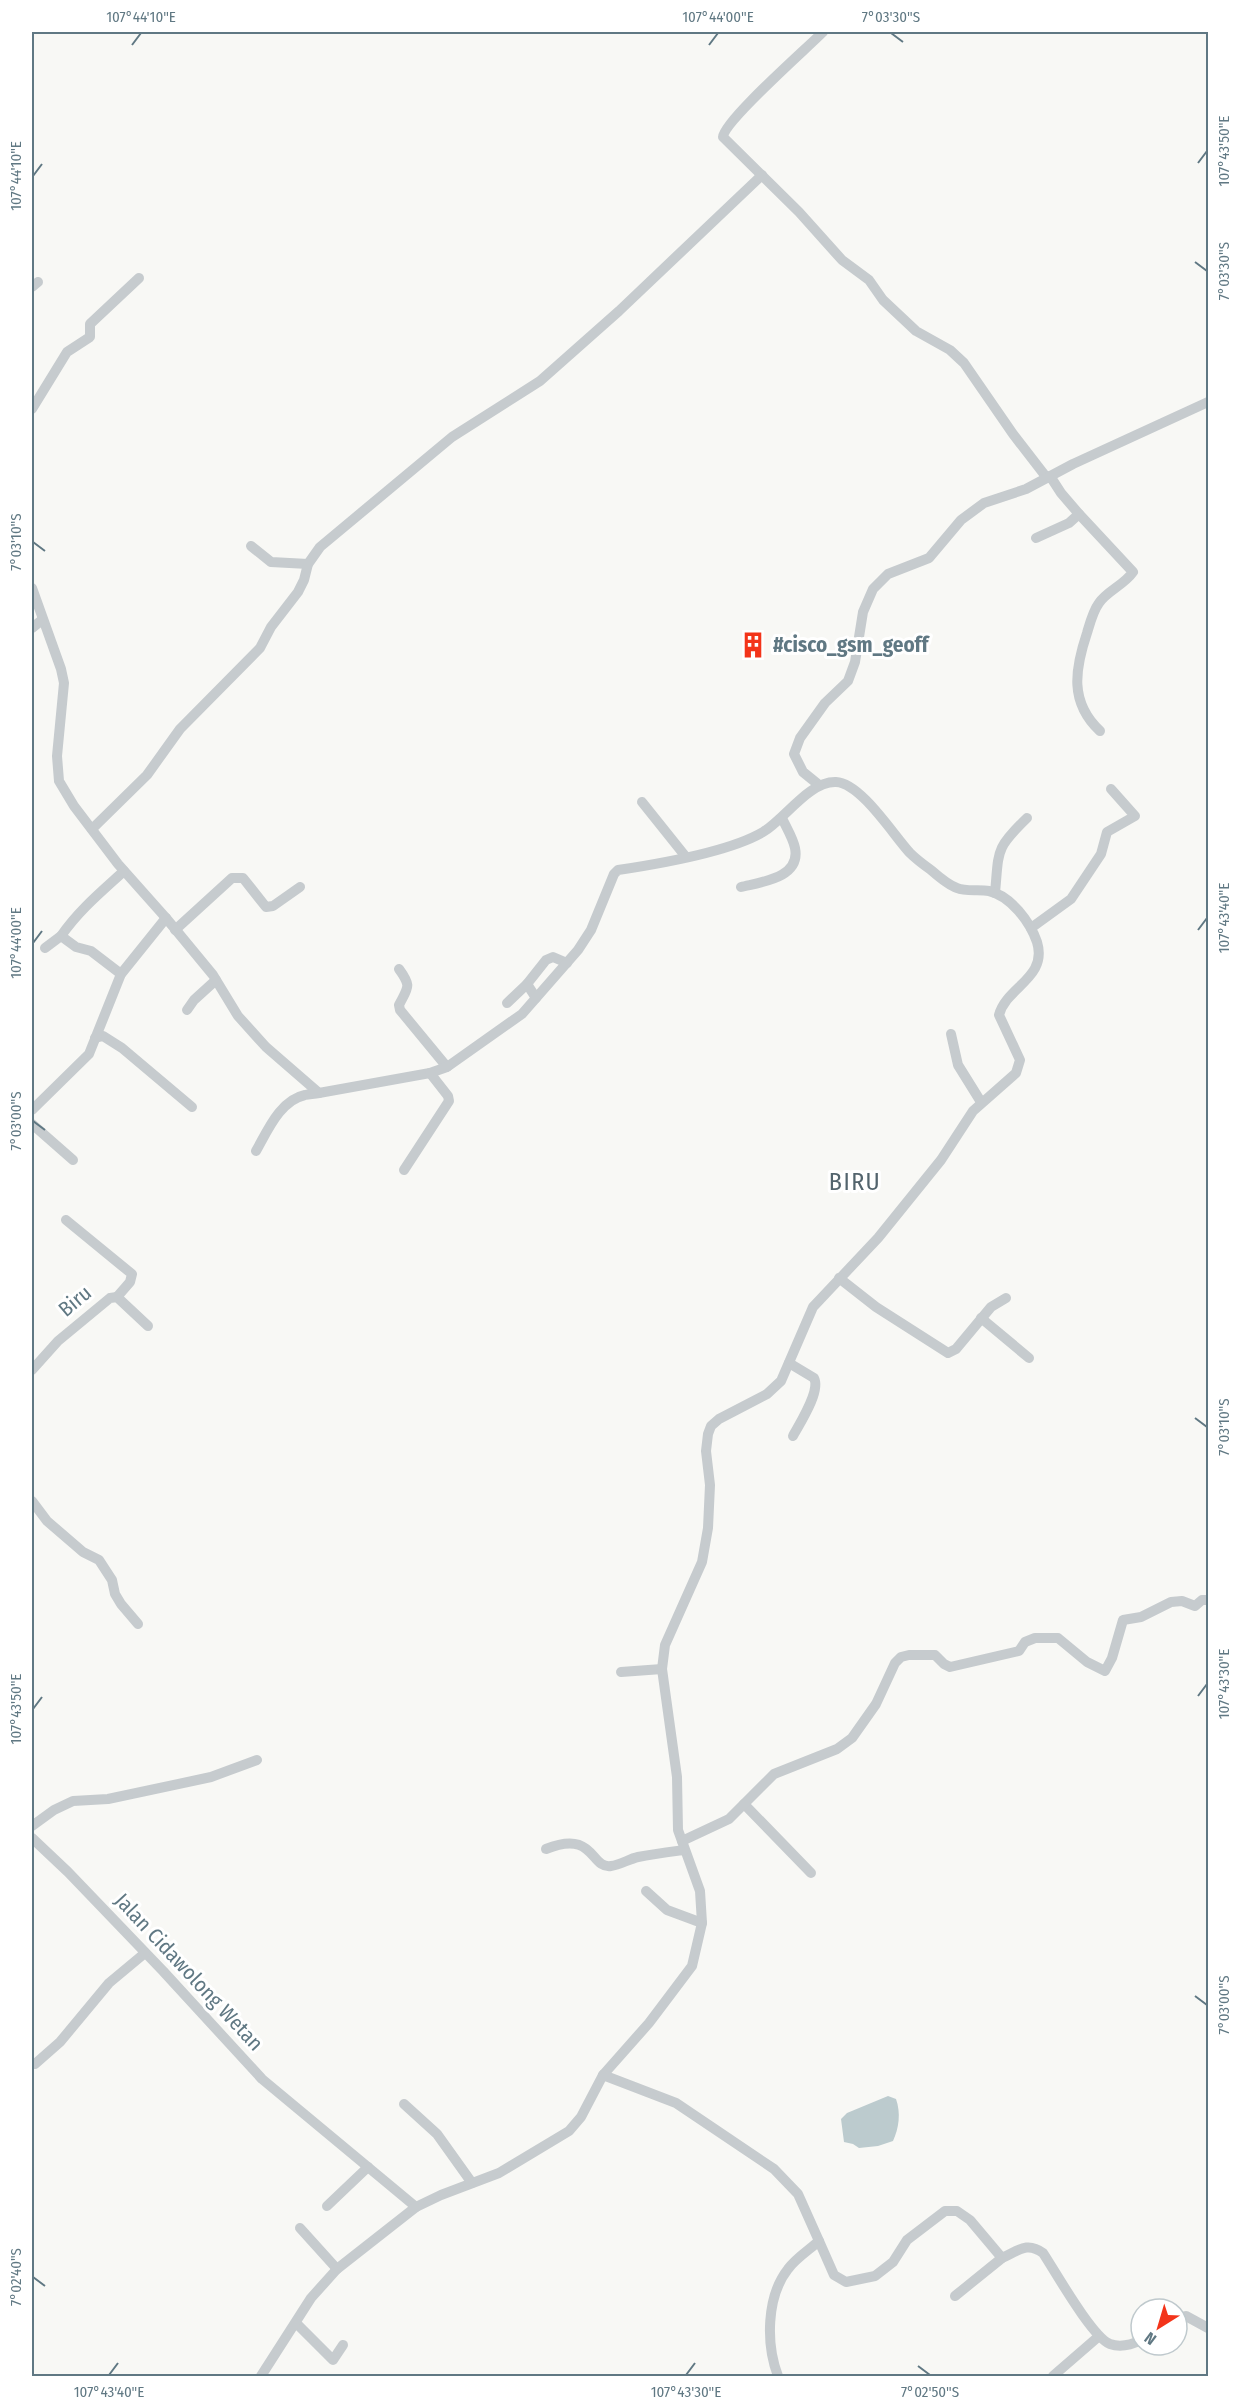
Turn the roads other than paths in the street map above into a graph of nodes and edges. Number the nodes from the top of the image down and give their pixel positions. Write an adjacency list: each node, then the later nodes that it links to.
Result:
1 (823, 32): 2 (street)
2 (762, 175): 6 (street); 10 (street)
3 (139, 278): 5 (street)
4 (1209, 402): 6 (street)
5 (32, 409)
6 (1049, 477): 7 (street); 15 (street)
7 (1079, 514): 8 (street); 14 (street)
8 (1036, 538)
9 (250, 546): 10 (street)
10 (308, 564): 20 (street)
11 (32, 588): 12 (street)
12 (42, 620): 13 (street); 20 (street)
13 (32, 628)
14 (1100, 731)
15 (819, 785): 18 (street); 25 (street)
16 (1111, 789): 27 (street)
17 (642, 802): 21 (street)
18 (782, 818): 21 (street); 24 (street)
19 (1027, 818): 25 (street)
20 (92, 830): 22 (street)
21 (686, 857): 31 (street)
22 (124, 872): 26 (street); 29 (street)
23 (300, 886): 28 (street)
24 (741, 887)
25 (995, 893): 27 (street)
26 (166, 918): 28 (street); 33 (street)
27 (1031, 928): 44 (street)
28 (175, 930): 34 (street)
29 (61, 936): 30 (street); 33 (street)
30 (45, 948)
31 (567, 963): 35 (street); 36 (street)
32 (399, 969): 41 (street)
33 (121, 974): 40 (street)
34 (216, 980): 38 (street); 43 (street)
35 (527, 984): 36 (street); 37 (street)
36 (536, 999): 41 (street)
37 (507, 1003)
38 (187, 1010)
39 (951, 1034): 44 (street)
40 (95, 1038): 45 (street); 46 (street)
41 (447, 1067): 42 (street)
42 (430, 1073): 43 (street); 50 (street)
43 (319, 1093): 48 (street)
44 (981, 1102): 52 (street)
45 (192, 1107)
46 (32, 1110)
47 (32, 1124): 49 (street)
48 (256, 1151)
49 (73, 1160)
50 (404, 1170)
51 (66, 1220): 53 (street)
52 (839, 1278): 55 (street); 58 (street)
53 (117, 1297): 56 (street, Biru); 59 (street, Biru)
54 (1006, 1298): 55 (street)
55 (981, 1318): 57 (street)
56 (148, 1326)
57 (1029, 1358)
58 (789, 1364): 60 (street); 64 (street)
59 (32, 1370)
60 (793, 1436)
61 (32, 1501): 63 (street)
62 (1209, 1600): 67 (street)
63 (138, 1624)
64 (662, 1669): 65 (street); 70 (street)
65 (621, 1672)
66 (256, 1760): 68 (street)
67 (744, 1804): 70 (street); 72 (street)
68 (32, 1826)
69 (32, 1838): 75 (street, Jalan Cidawolong Wetan)
70 (683, 1845): 71 (street); 74 (street)
71 (546, 1849)
72 (811, 1874)
73 (646, 1891): 74 (street)
74 (702, 1923): 77 (street)
75 (145, 1953): 76 (street); 79 (street, Jalan Cidawolong Wetan)
76 (35, 2064)
77 (603, 2076): 80 (street); 84 (street)
78 (404, 2104): 80 (street)
79 (368, 2167): 81 (street); 82 (street)
80 (471, 2183): 82 (street)
81 (327, 2206)
82 (416, 2208): 86 (street)
83 (300, 2228): 86 (street)
84 (819, 2241): 85 (street); 95 (street)
85 (1002, 2258): 87 (street); 91 (street)
86 (337, 2269): 89 (street)
87 (955, 2296)
88 (1189, 2318): 90 (street)
89 (297, 2323): 92 (street); 94 (street)
90 (1209, 2328)
91 (1098, 2337): 93 (street); 96 (street)
92 (343, 2345)
93 (1129, 2345)
94 (261, 2376)
95 (778, 2376)
96 (1053, 2376)

